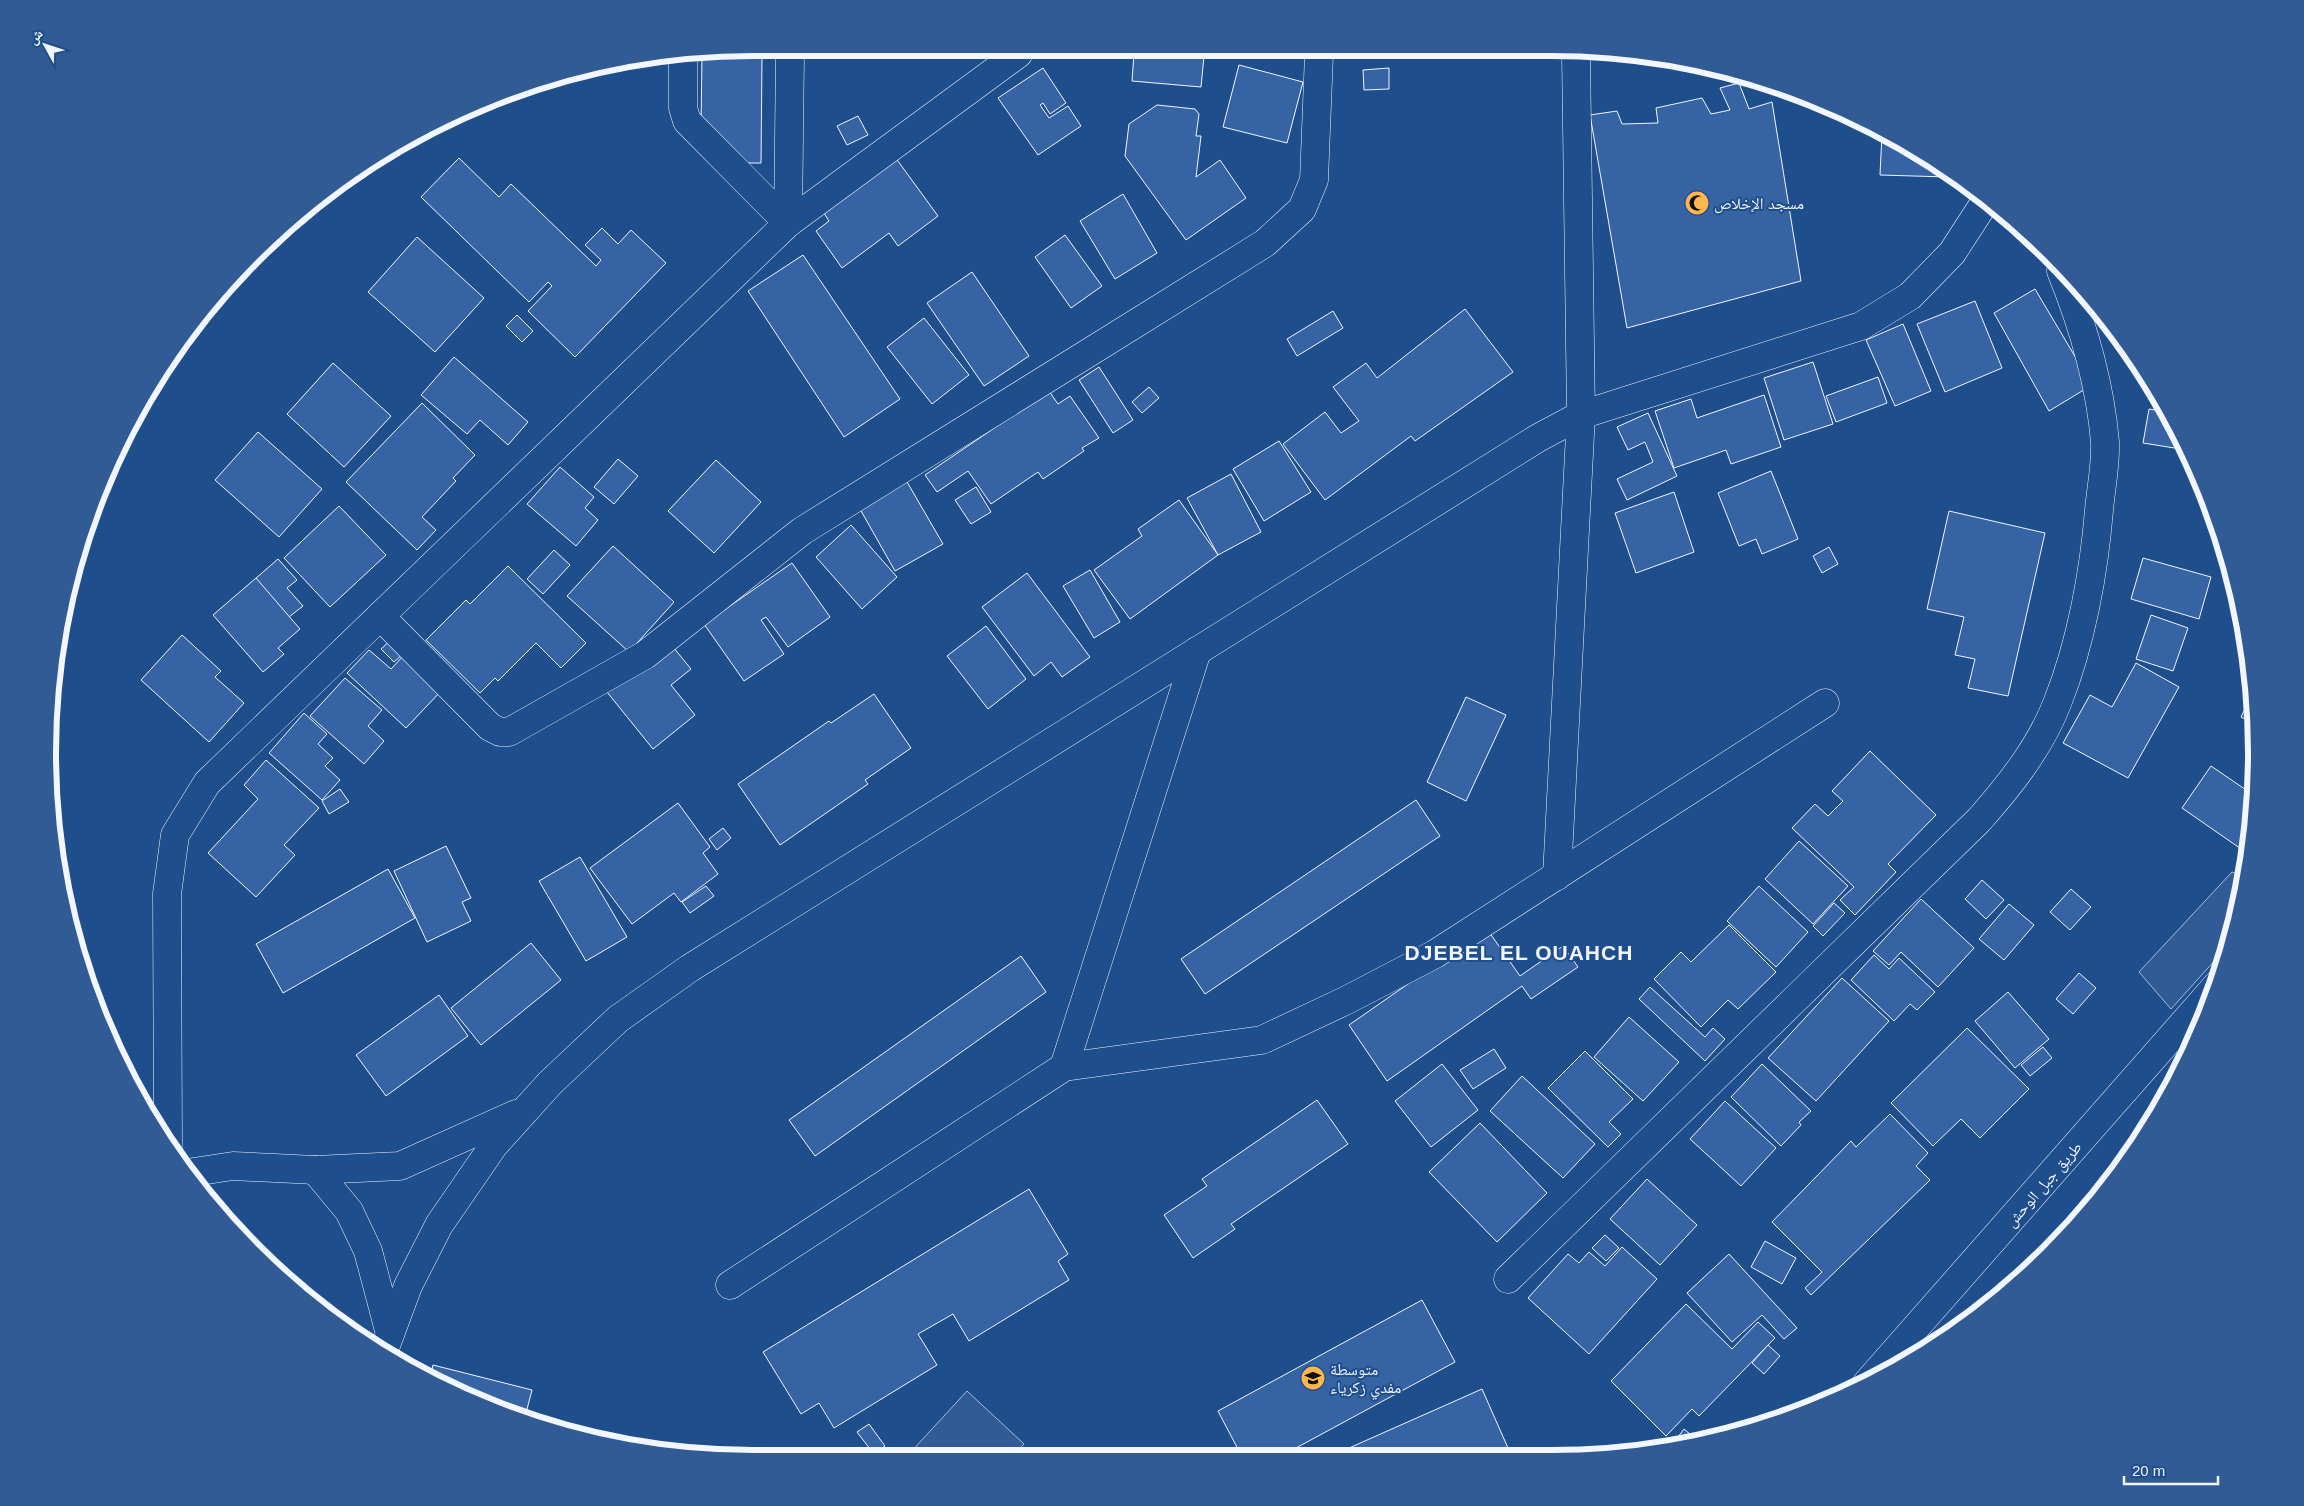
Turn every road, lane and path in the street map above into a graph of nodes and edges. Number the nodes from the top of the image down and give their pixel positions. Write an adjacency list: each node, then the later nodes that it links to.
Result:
1 (790, 56): 7 (street)
2 (1015, 56): 7 (street)
3 (1319, 56): 10 (street)
4 (1576, 57): 9 (street)
5 (683, 60): 7 (street)
6 (1983, 207): 9 (street)
7 (788, 223): 10 (street)
8 (2067, 285): 20 (street)
9 (1581, 415): 11 (street); 13 (street)
10 (380, 616): 17 (street)
11 (1197, 651): 15 (street); 16 (street)
12 (1825, 703): 13 (street)
13 (1557, 876): 15 (street)
14 (2201, 1003): 23 (street, طريق جبل الوحش)
15 (1064, 1067): 21 (street)
16 (526, 1109): 18 (street); 22 (street)
17 (168, 1130)
18 (315, 1170): 19 (street); 22 (street)
19 (196, 1172)
20 (1508, 1278)
21 (730, 1285)
22 (388, 1341)
23 (1885, 1364)

